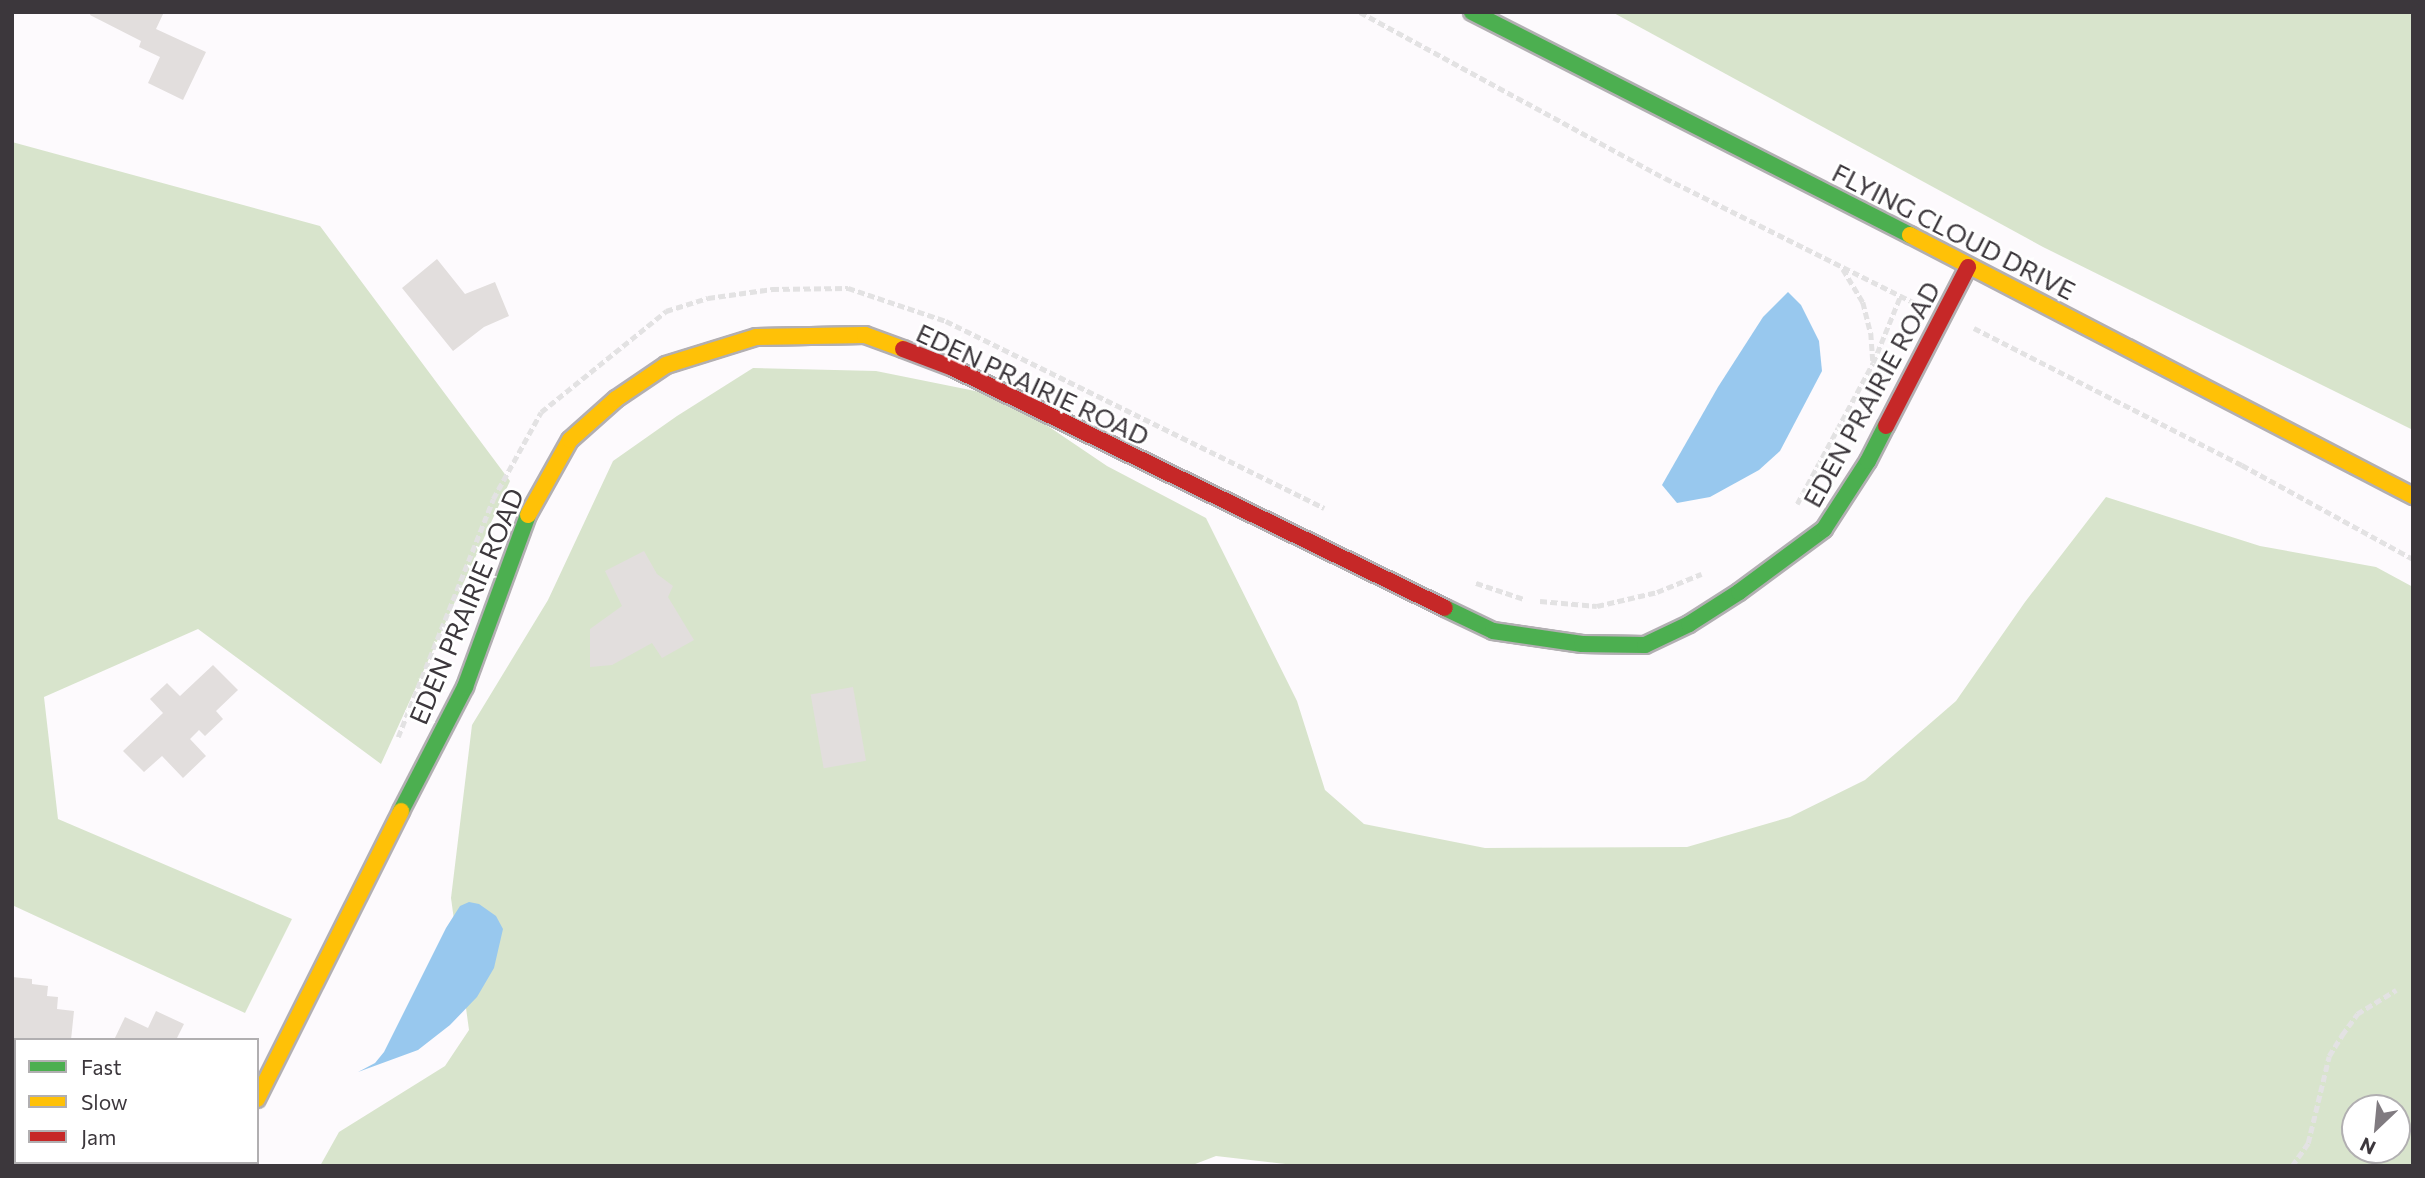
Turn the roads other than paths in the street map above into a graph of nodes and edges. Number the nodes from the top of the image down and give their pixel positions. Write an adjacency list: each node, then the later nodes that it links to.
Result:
1 (1472, 12): 2 (street, FLYING CLOUD DRIVE)
2 (1968, 267): 3 (street, FLYING CLOUD DRIVE); 4 (street, EDEN PRAIRIE ROAD)
3 (2413, 496)
4 (259, 1095)

